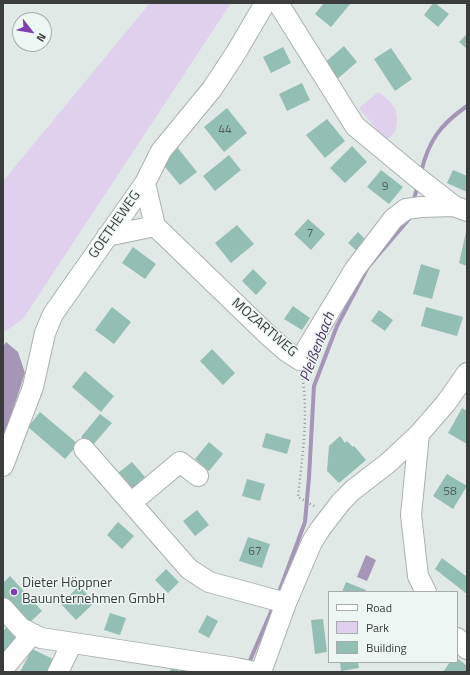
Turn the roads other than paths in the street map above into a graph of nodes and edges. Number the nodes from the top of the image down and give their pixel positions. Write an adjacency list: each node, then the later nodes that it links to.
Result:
1 (265, 3): 3 (street, GOETHEWEG)
2 (278, 3): 4 (street)
3 (145, 183): 5 (street); 6 (street, GOETHEWEG)
4 (460, 208): 5 (street, MOZARTWEG)
5 (155, 226): 6 (street)
6 (107, 236): 10 (street, GOETHEWEG)
7 (467, 372): 8 (street)
8 (420, 434): 13 (street); 14 (street)
9 (84, 449): 12 (street)
10 (3, 466)
11 (198, 476): 12 (street)
12 (131, 502): 14 (street)
13 (426, 591)
14 (279, 601): 23 (street)
15 (3, 608): 16 (street)
16 (32, 634): 18 (street); 20 (street)
17 (458, 639): 19 (street)
18 (72, 643): 21 (street); 22 (street)
19 (467, 650)
20 (3, 669)
21 (248, 670)
22 (58, 672)
23 (261, 672)

